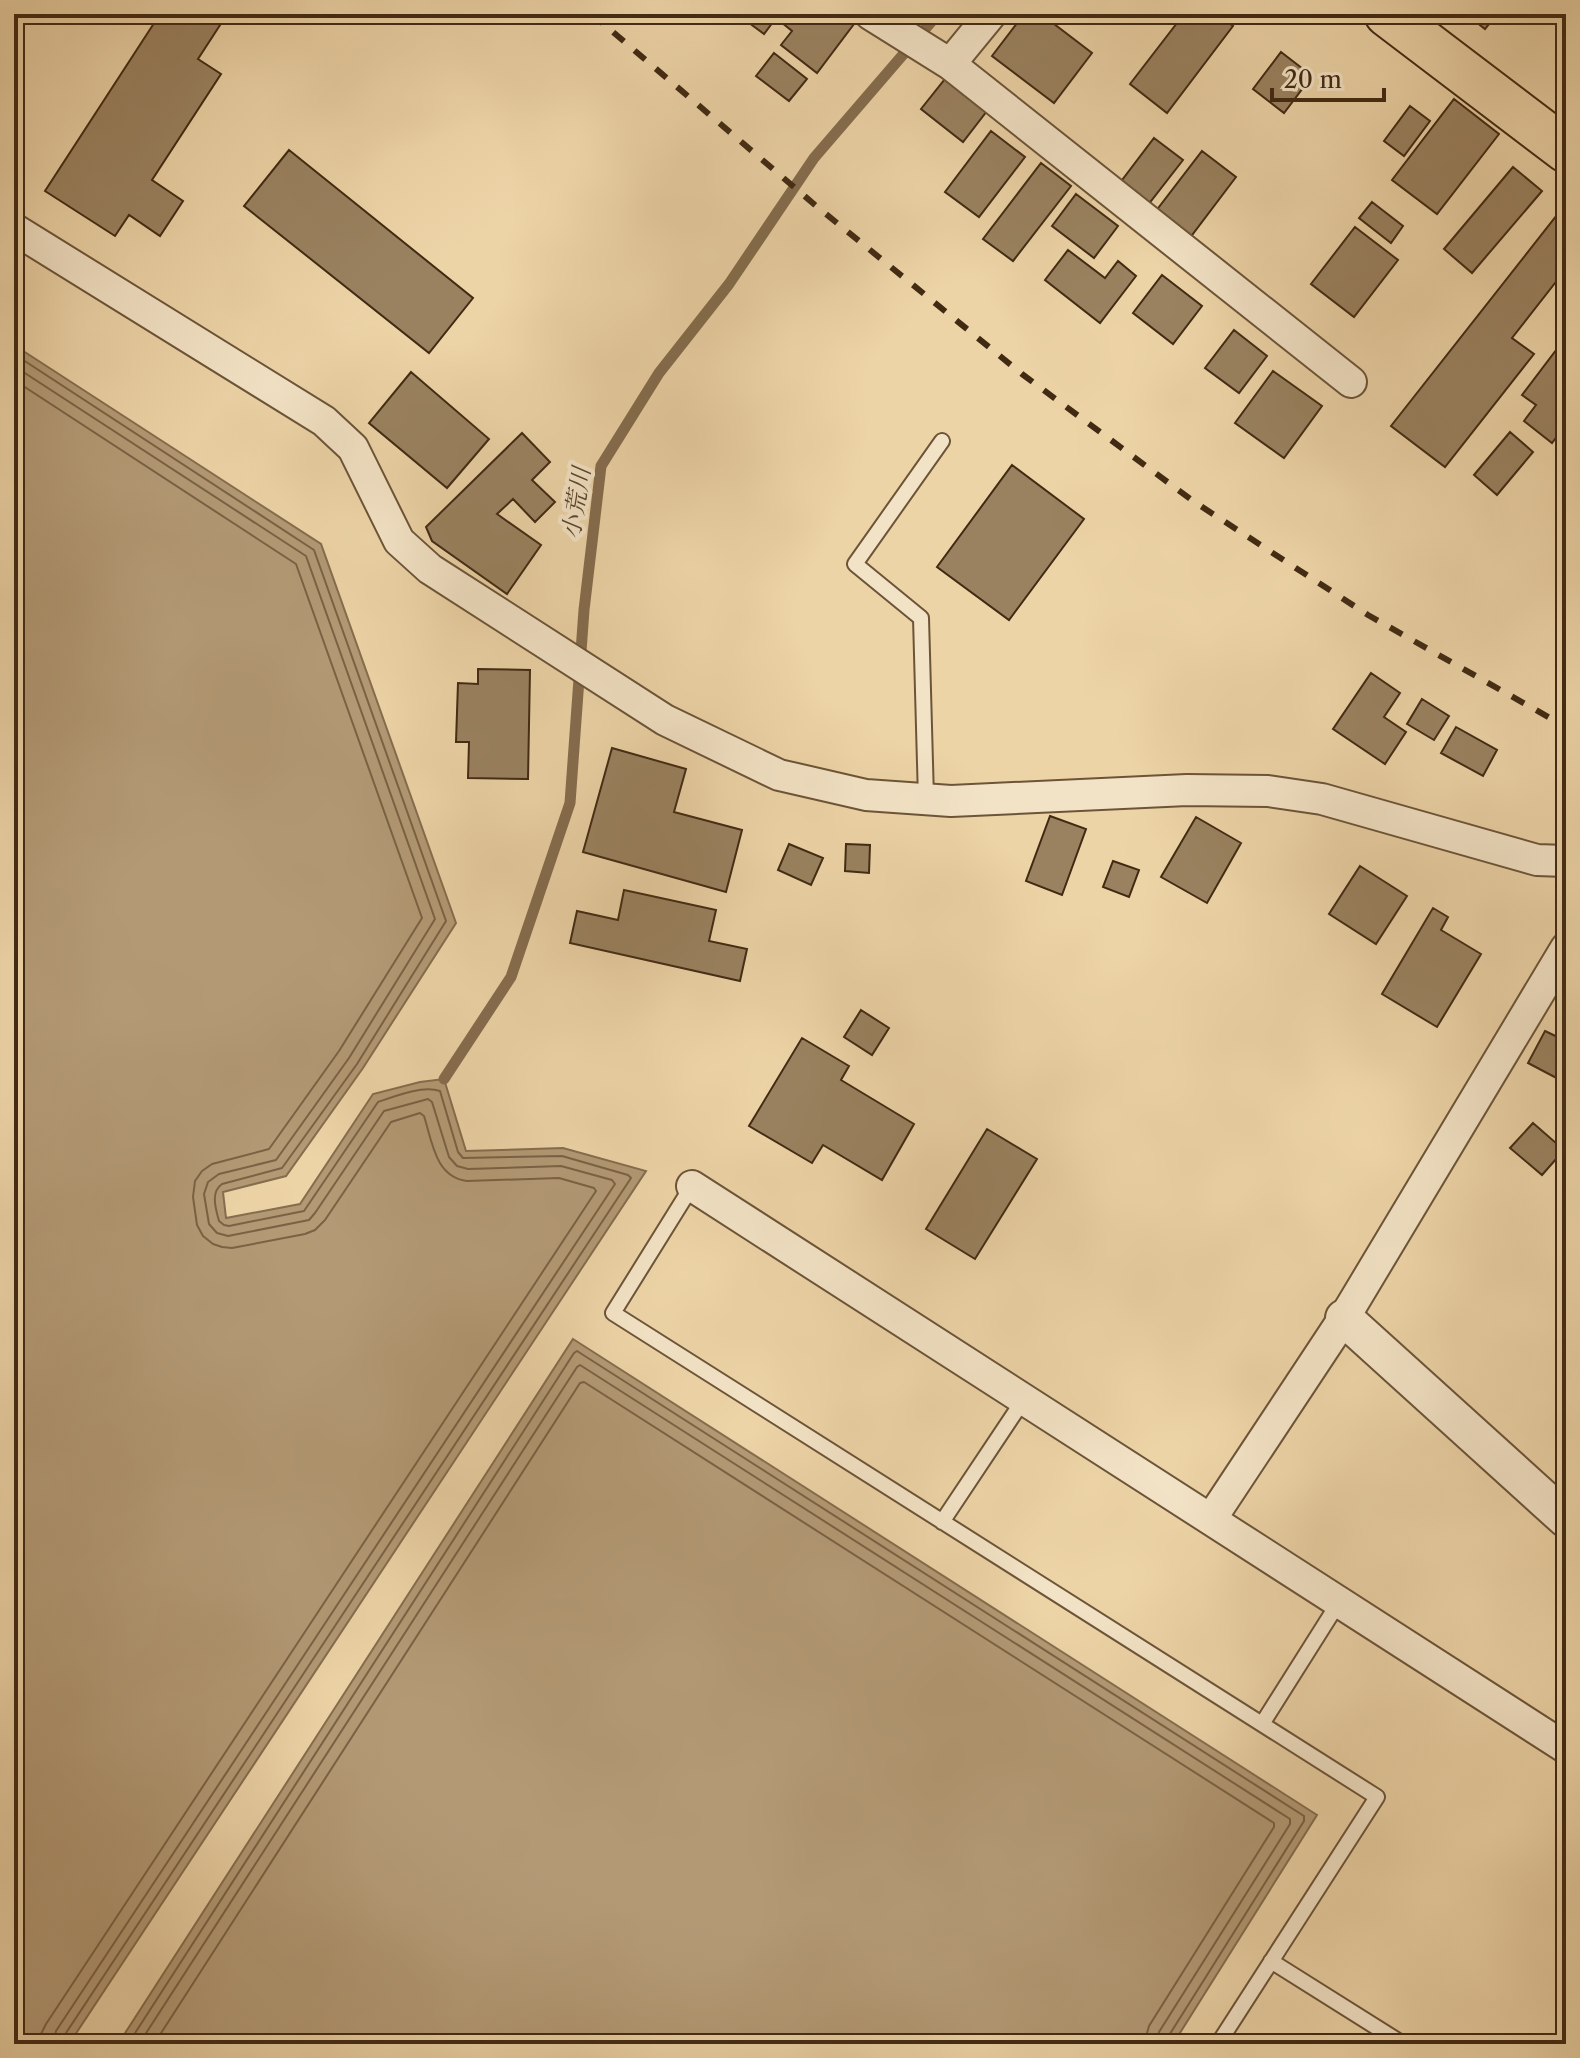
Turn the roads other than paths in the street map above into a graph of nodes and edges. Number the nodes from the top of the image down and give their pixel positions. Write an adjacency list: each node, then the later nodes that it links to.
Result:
1 (870, 14): 4 (street)
2 (991, 14): 4 (street)
3 (1387, 14): 5 (highway)
4 (950, 64): 7 (street)
5 (1566, 150)
6 (14, 229): 9 (street)
7 (1351, 382)
8 (942, 441): 9 (lane)
9 (926, 799): 10 (street)
10 (1566, 861)
11 (1566, 948): 13 (street)
12 (692, 1186): 14 (street); 17 (lane)
13 (1344, 1318): 15 (street); 16 (street)
14 (1024, 1399): 15 (street); 17 (lane)
15 (1211, 1519): 18 (street)
16 (1566, 1519)
17 (942, 1522): 19 (lane)
18 (1339, 1602): 19 (lane); 20 (street)
19 (1262, 1724): 21 (lane)
20 (1566, 1748)
21 (1271, 1961): 22 (lane); 23 (lane)
22 (1218, 2044)
23 (1403, 2044)

